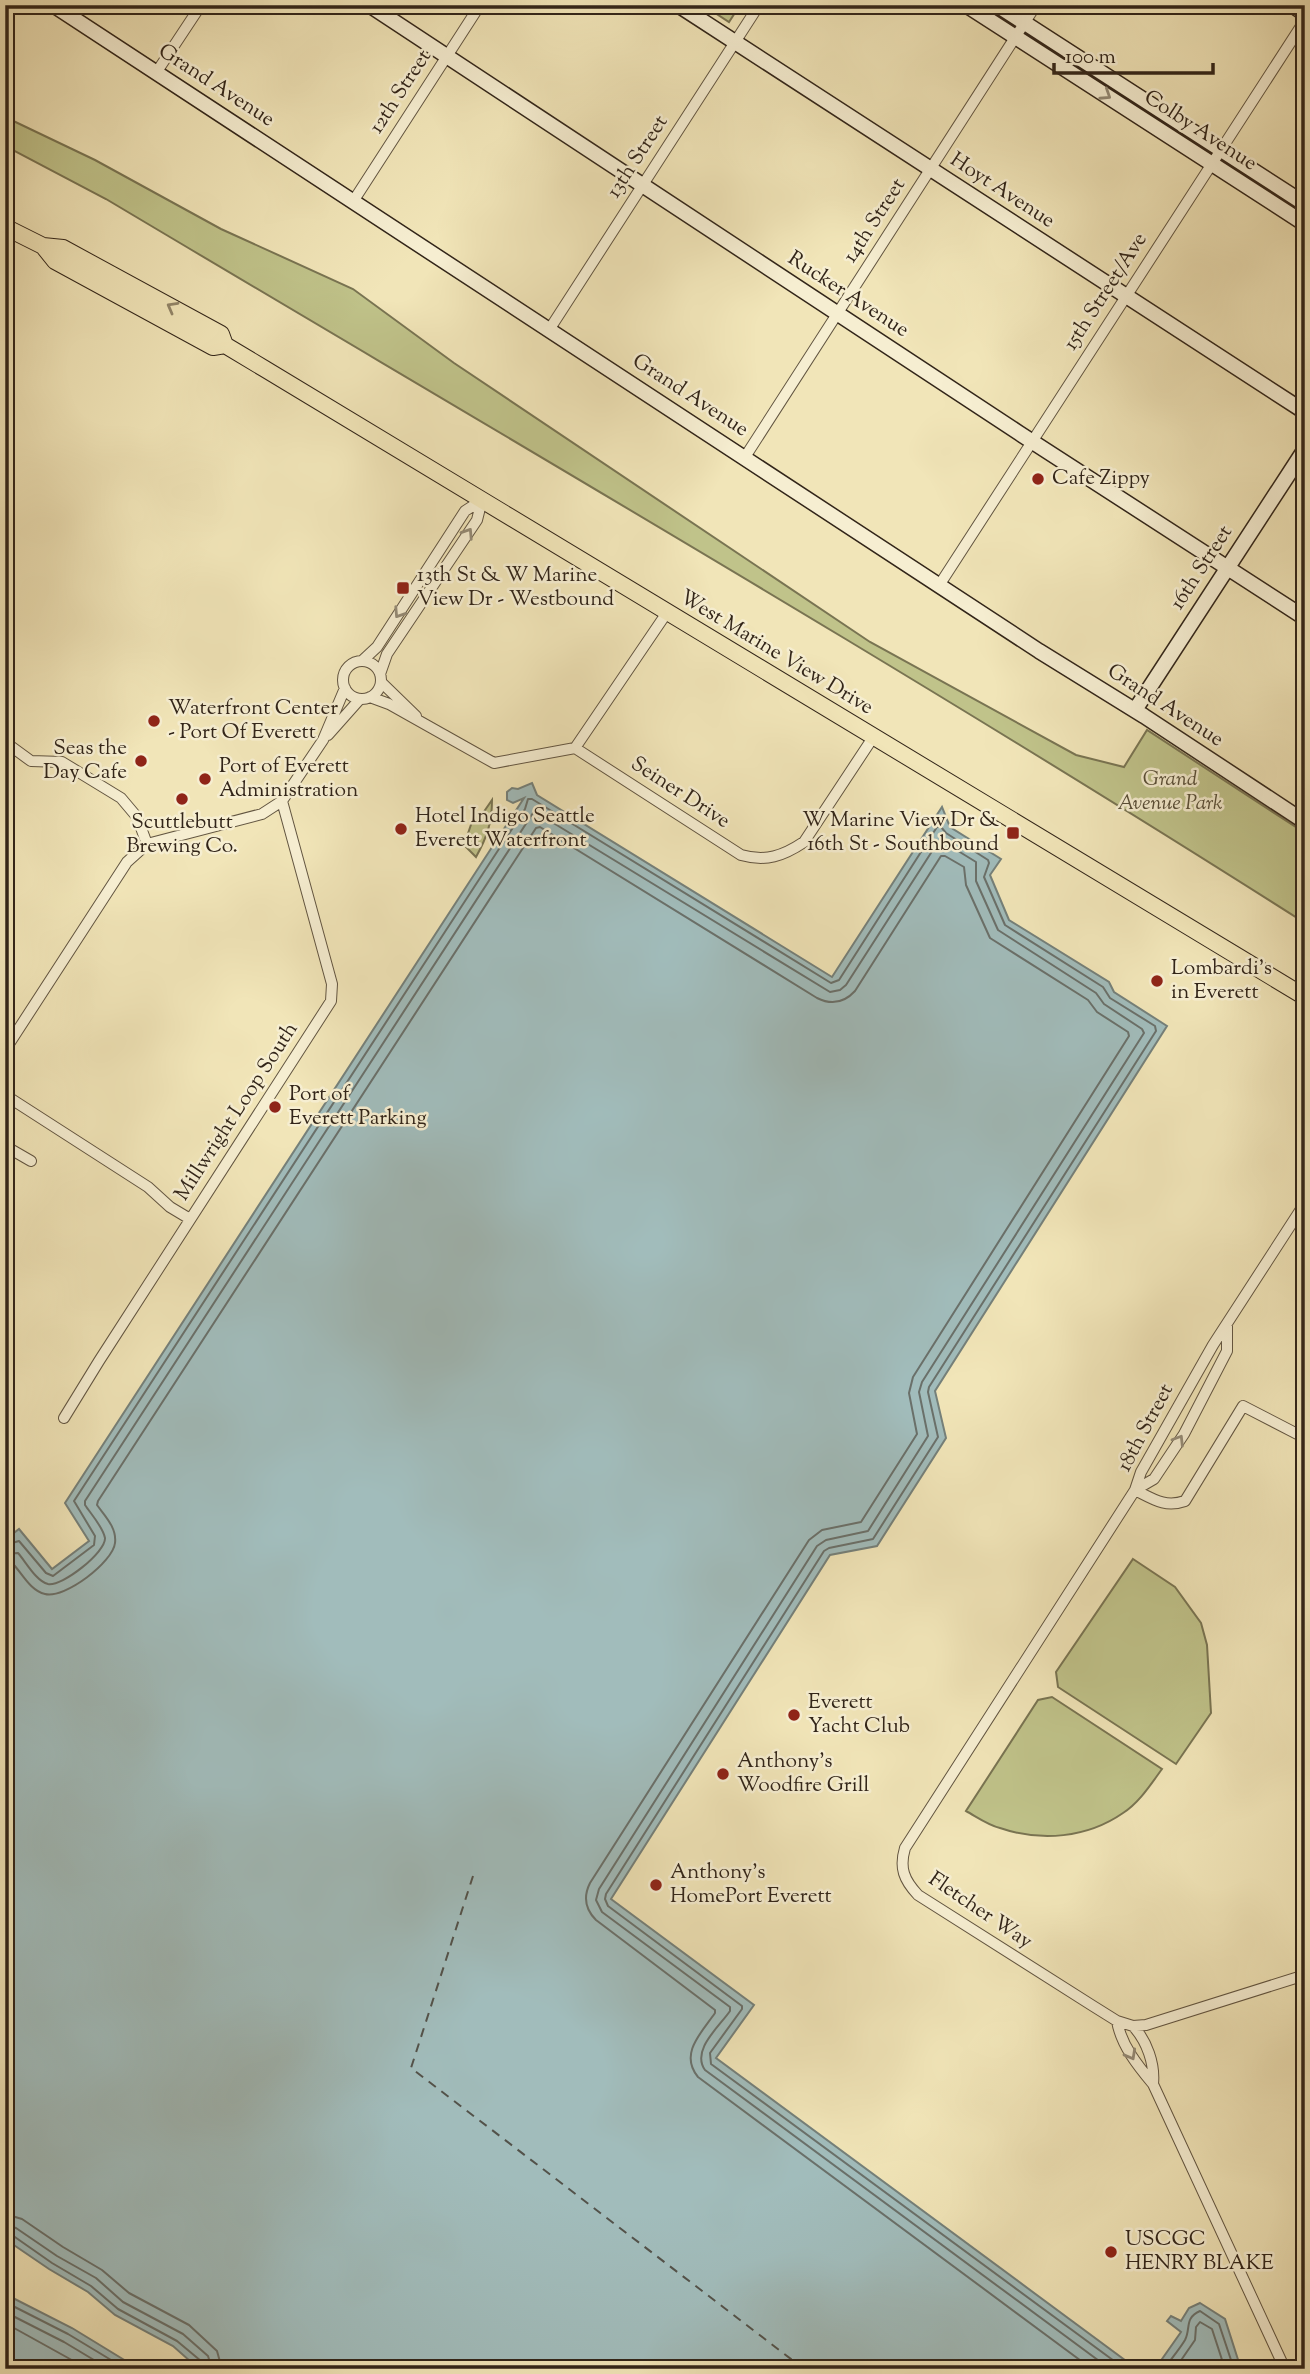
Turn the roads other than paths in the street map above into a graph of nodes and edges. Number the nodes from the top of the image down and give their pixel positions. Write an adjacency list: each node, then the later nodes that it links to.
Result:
1 (53, 5): 17 (street, Grand Avenue)
2 (201, 5): 17 (street)
3 (369, 5): 16 (street, Rucker Avenue)
4 (480, 5): 16 (street, 12th Street)
5 (678, 5): 15 (street, Hoyt Avenue)
6 (759, 5): 15 (street, 13th Street)
7 (966, 5): 14 (street, Colby Avenue)
8 (997, 5): 13 (street, Colby Avenue)
9 (1036, 5): 13 (street, 14th Street)
10 (1292, 5): 11 (street)
11 (1305, 14)
12 (1305, 20): 18 (street, 15th Street/Ave)
13 (1024, 23): 14 (street, 14th Street); 18 (street, Colby Avenue)
14 (1015, 37): 19 (street, Colby Avenue, one-way to 19); 20 (street, 14th Street)
15 (735, 43): 20 (street, Hoyt Avenue); 21 (street, 13th Street)
16 (447, 56): 21 (street, Rucker Avenue); 22 (street, 12th Street)
17 (156, 73): 22 (street, Grand Avenue)
18 (1221, 150): 19 (street, 15th Street/Ave); 23 (street, Colby Avenue)
19 (1212, 164): 24 (street, Colby Avenue); 26 (street, 15th Street/Ave)
20 (931, 170): 26 (street, Hoyt Avenue); 27 (street, 14th Street)
21 (643, 185): 27 (street, Rucker Avenue); 28 (street, 13th Street)
22 (354, 200): 28 (street, Grand Avenue)
23 (1305, 204)
24 (1305, 224)
25 (5, 227): 33 (main road, West Marine View Drive)
26 (1126, 296): 29 (street, Hoyt Avenue); 30 (street, 15th Street/Ave)
27 (838, 314): 30 (street, Rucker Avenue); 32 (street, 14th Street)
28 (550, 330): 32 (street, Grand Avenue)
29 (1305, 412)
30 (1032, 442): 34 (street, Rucker Avenue); 35 (street, 15th Street/Ave)
31 (1305, 449): 34 (street, 16th Street)
32 (745, 457): 35 (street, Grand Avenue)
33 (482, 500): 36 (main road, West Marine View Drive); 38 (street, one-way to 38); 39 (street, one-way to 33)
34 (1227, 568): 37 (street, Rucker Avenue); 42 (street, 16th Street)
35 (940, 584): 42 (street, Grand Avenue)
36 (668, 611): 44 (main road, West Marine View Drive); 47 (street)
37 (1305, 618)
38 (362, 661): 39 (street); 40 (street)
39 (380, 678): 41 (street); 43 (street)
40 (345, 688): 41 (street); 45 (street)
41 (365, 698): 43 (street); 45 (street)
42 (1135, 710): 49 (street, Grand Avenue)
43 (421, 721): 47 (street)
44 (874, 736): 47 (street, Seiner Drive); 51 (main road, West Marine View Drive)
45 (323, 740): 48 (street)
46 (5, 742): 50 (street)
47 (575, 748)
48 (282, 801): 50 (street); 57 (street, Millwright Loop South)
49 (1305, 822)
50 (147, 844): 52 (street)
51 (1305, 998)
52 (5, 1050)
53 (5, 1095): 57 (street)
54 (5, 1146): 55 (street)
55 (31, 1161)
56 (1305, 1203): 58 (street, 18th Street)
57 (190, 1219): 59 (street, Millwright Loop South)
58 (1227, 1326): 61 (street, 18th Street); 61 (street, 18th Street, one-way to 58)
59 (65, 1418)
60 (1305, 1438): 61 (street)
61 (1135, 1490): 63 (street, Fletcher Way)
62 (1305, 1975): 64 (street, Fletcher Way)
63 (1117, 2021): 64 (street, Fletcher Way); 65 (street, one-way to 65)
64 (1133, 2026): 65 (street)
65 (1153, 2084): 66 (street)
66 (1285, 2369)

